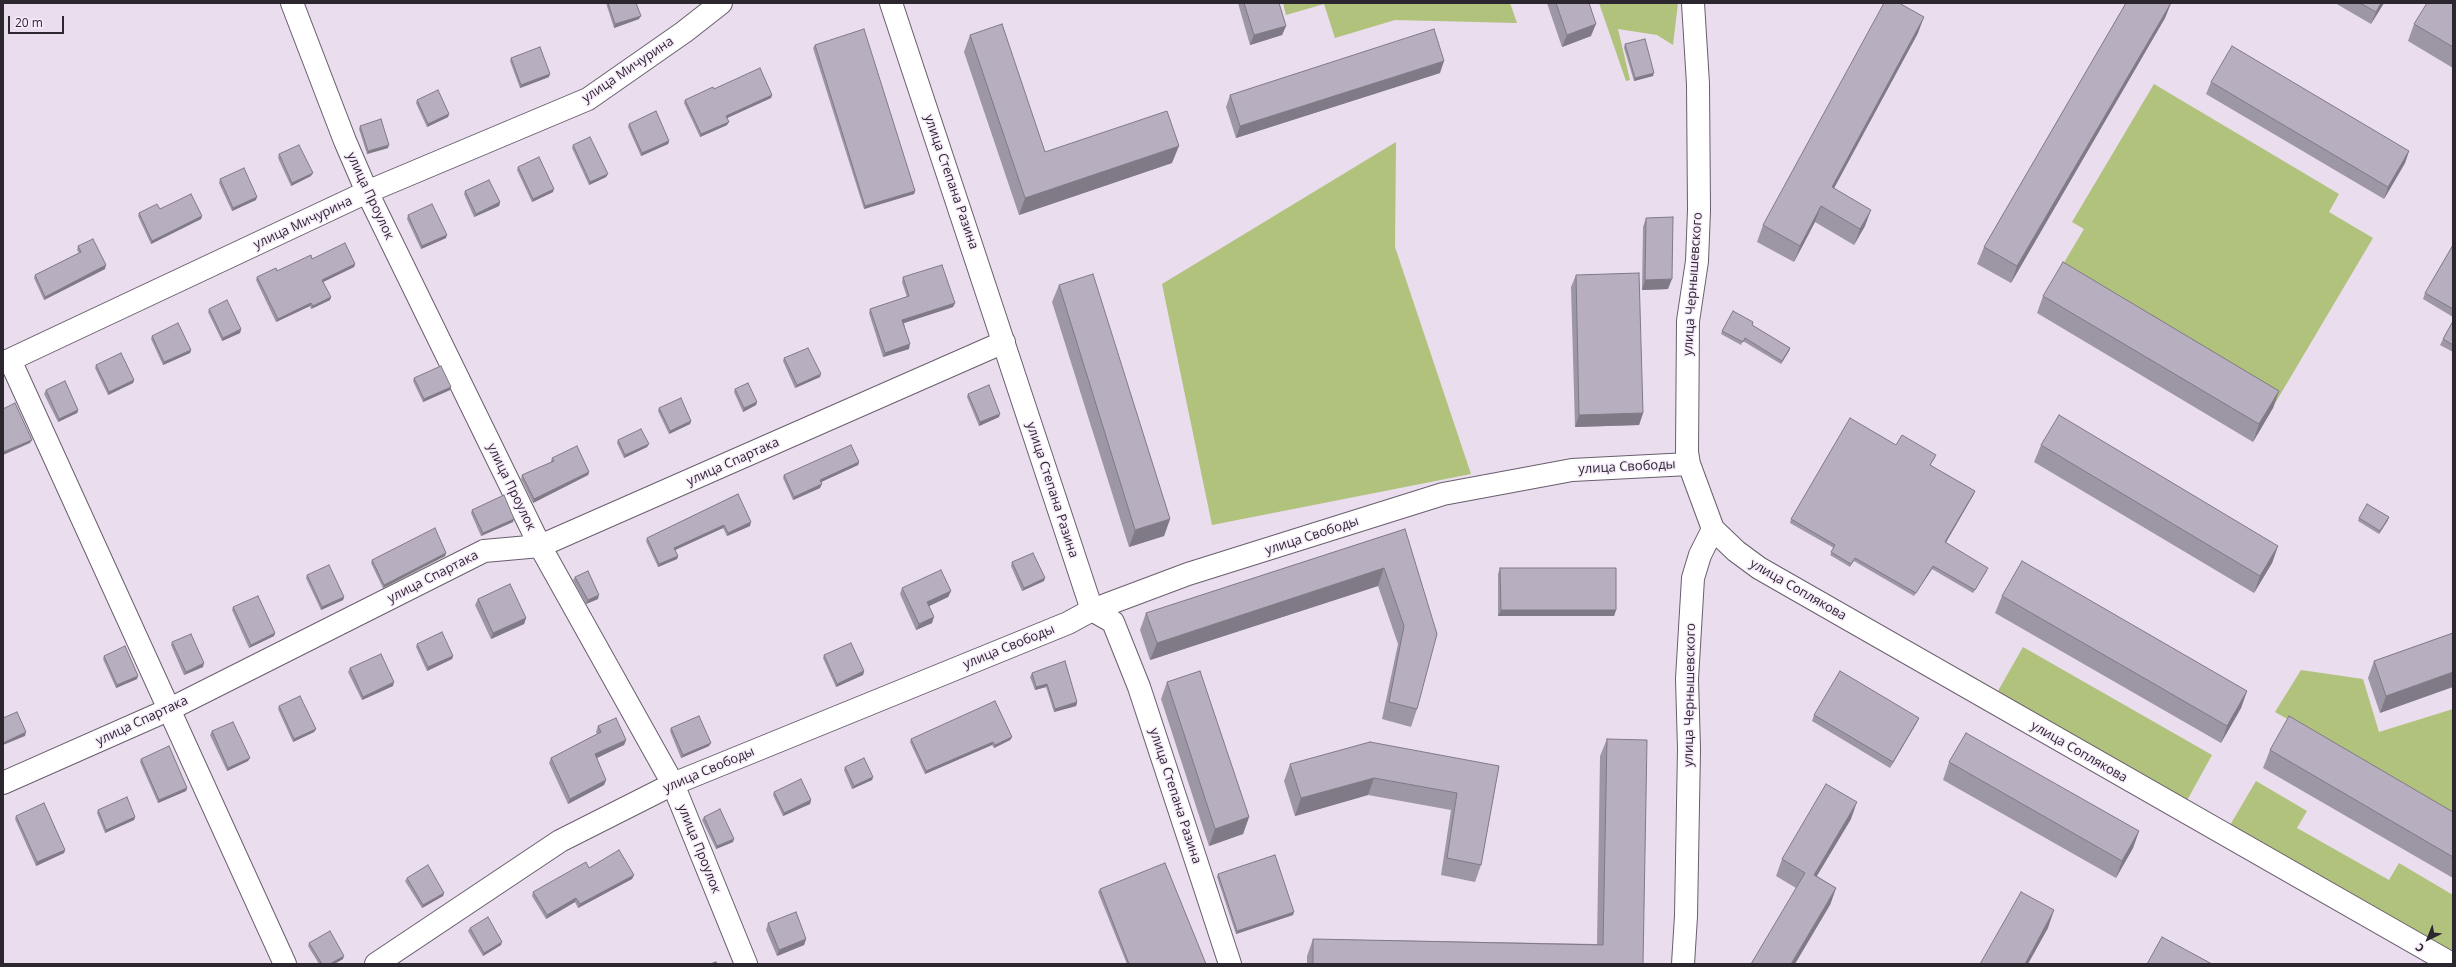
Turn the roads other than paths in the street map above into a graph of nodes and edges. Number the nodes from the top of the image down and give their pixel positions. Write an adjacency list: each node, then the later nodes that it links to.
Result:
1 (292, 3): 5 (street, улица Проулок)
2 (721, 3): 5 (street, улица Мичурина)
3 (891, 3): 6 (street, улица Степана Разина)
4 (1693, 3): 8 (street, улица Чернышевского)
5 (367, 192): 7 (street, улица Мичурина); 10 (street, улица Проулок)
6 (1004, 342): 10 (street, улица Спартака); 11 (street, улица Степана Разина)
7 (7, 362): 12 (street)
8 (1689, 464): 9 (street, улица Чернышевского); 11 (street, улица Свободы)
9 (1713, 529): 19 (street, улица Чернышевского); 20 (street, улица Соплякова)
10 (540, 546): 12 (street, улица Спартака); 14 (street, улица Проулок)
11 (1092, 610): 14 (street, улица Свободы); 18 (street, улица Степана Разина)
12 (168, 710): 13 (street, улица Спартака); 15 (street)
13 (3, 783)
14 (673, 784): 16 (street, улица Свободы); 17 (street, улица Проулок)
15 (284, 964)
16 (376, 964)
17 (746, 964)
18 (1230, 964)
19 (1683, 964)
20 (2452, 964)

